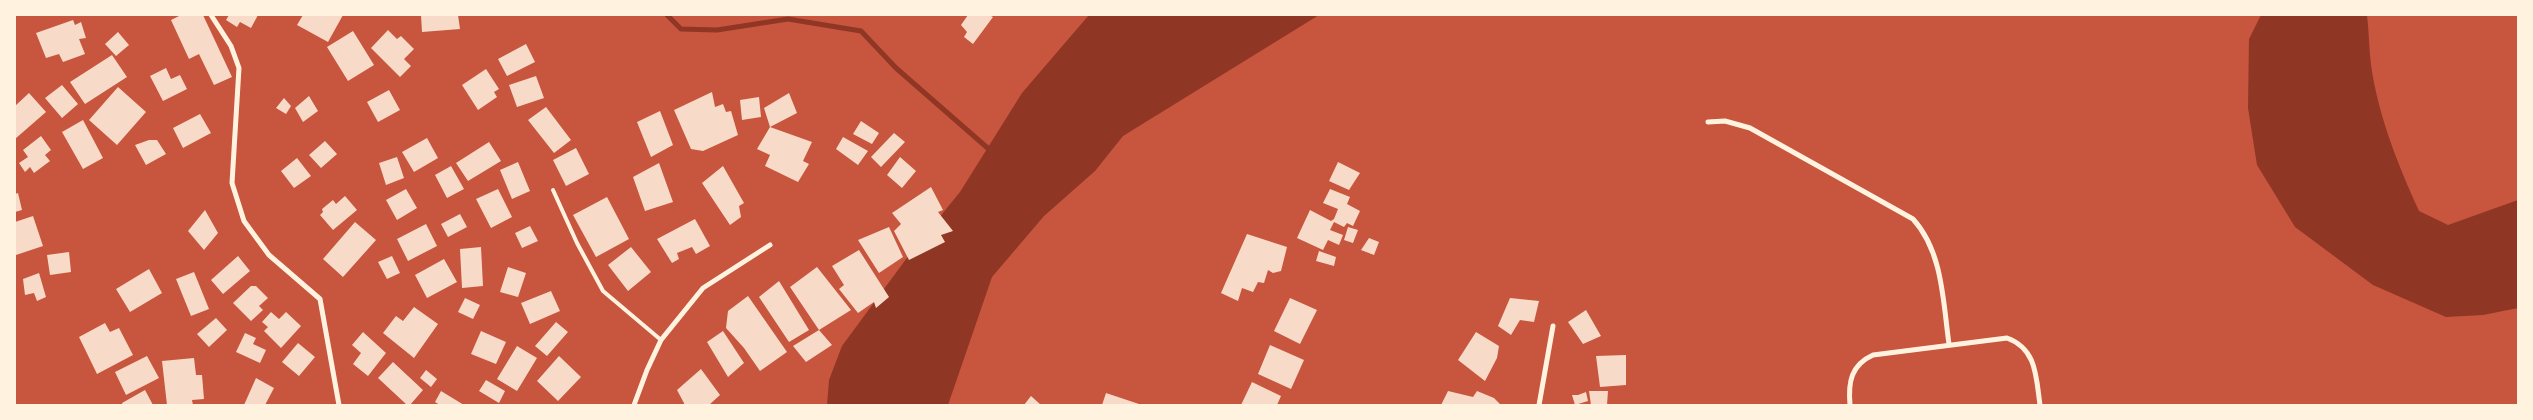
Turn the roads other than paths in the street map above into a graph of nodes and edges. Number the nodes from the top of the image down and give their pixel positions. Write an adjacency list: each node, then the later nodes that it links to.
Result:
1 (212, 15): 8 (street)
2 (1708, 122): 7 (street)
3 (553, 190): 6 (lane)
4 (770, 245): 6 (street)
5 (1554, 326): 10 (street)
6 (661, 340): 9 (street)
7 (1949, 344): 11 (street); 12 (street)
8 (340, 405)
9 (634, 405)
10 (1539, 405)
11 (1850, 405)
12 (2040, 405)

